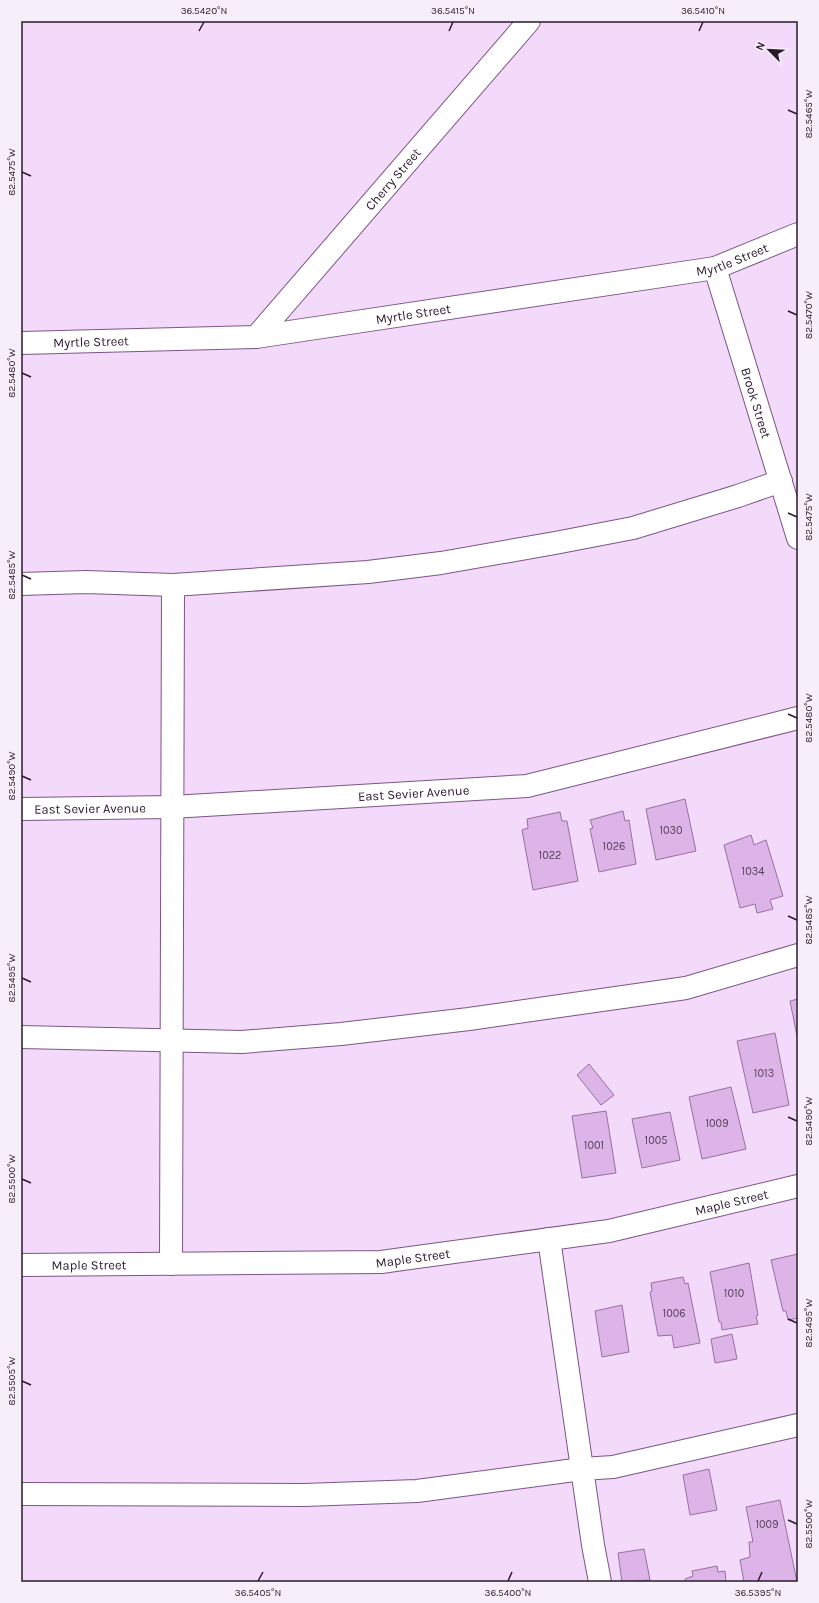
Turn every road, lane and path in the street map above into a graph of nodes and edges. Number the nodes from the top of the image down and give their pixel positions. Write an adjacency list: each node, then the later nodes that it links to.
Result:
1 (529, 21): 4 (street, Cherry Street)
2 (798, 234): 3 (street, Myrtle Street)
3 (715, 268): 4 (street, Myrtle Street); 6 (street, Brook Street)
4 (256, 337): 5 (street, Myrtle Street)
5 (21, 343)
6 (787, 484): 7 (street, Brook Street); 9 (street)
7 (798, 538)
8 (21, 584): 9 (street)
9 (173, 585): 11 (street)
10 (798, 718): 11 (street, East Sevier Avenue)
11 (172, 807): 12 (street, East Sevier Avenue); 15 (street)
12 (21, 809)
13 (798, 955): 15 (street)
14 (21, 1037): 15 (street)
15 (172, 1040): 18 (street)
16 (798, 1186): 17 (street, Maple Street)
17 (549, 1239): 18 (street, Maple Street); 21 (street)
18 (171, 1264): 19 (street, Maple Street)
19 (21, 1266)
20 (798, 1425): 21 (street)
21 (582, 1469): 22 (street); 23 (street)
22 (21, 1494)
23 (600, 1582)

